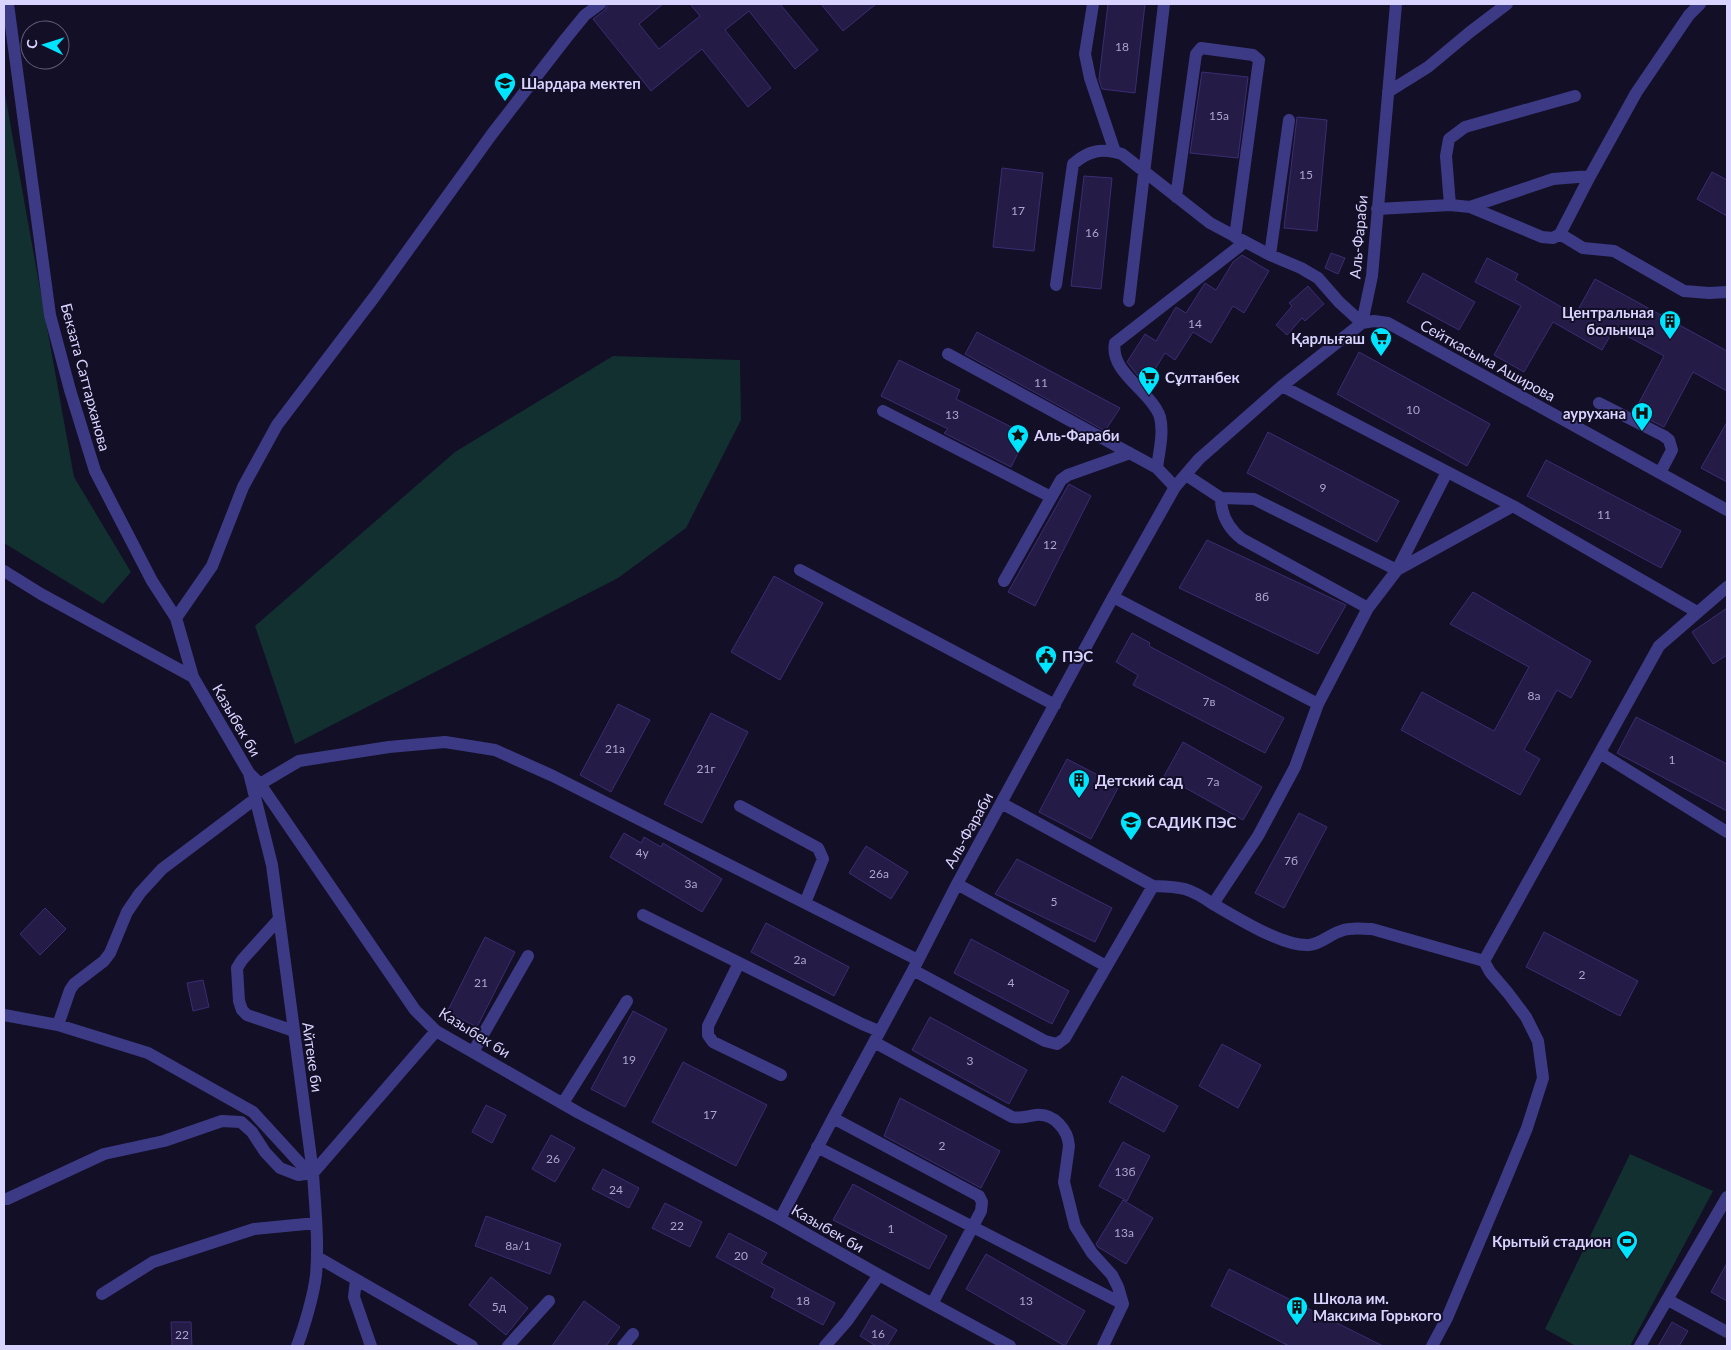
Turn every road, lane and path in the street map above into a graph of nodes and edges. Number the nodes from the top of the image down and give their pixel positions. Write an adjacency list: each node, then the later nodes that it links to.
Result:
1 (8, 4): 47 (street, Бекзата Саттарханова)
2 (600, 4): 47 (street)
3 (1093, 4): 11 (street)
4 (1164, 4): 12 (street)
5 (1396, 4): 8 (street, Аль-Фараби)
6 (1507, 4): 8 (street)
7 (1700, 4): 13 (street)
8 (1388, 92): 17 (street, Аль-Фараби)
9 (1576, 96): 15 (street)
10 (1289, 120): 20 (street)
11 (1115, 152): 12 (street); 21 (street)
12 (1144, 172): 14 (street); 23 (street)
13 (1590, 176): 16 (street); 18 (street)
14 (1176, 197): 19 (street); 19 (street)
15 (1450, 205): 16 (street); 17 (street)
16 (1470, 207): 18 (street)
17 (1377, 209): 24 (street, Аль-Фараби)
18 (1560, 234): 22 (street)
19 (1240, 240): 20 (street); 30 (street)
20 (1270, 255): 24 (street)
21 (1056, 285)
22 (1727, 292)
23 (1129, 300)
24 (1362, 323): 26 (street, Аль-Фараби); 32 (street, Сейткасыма Аширова)
25 (948, 354): 29 (street)
26 (1282, 386): 31 (street); 33 (street, Аль-Фараби)
27 (1599, 403): 32 (street)
28 (883, 410): 35 (street)
29 (1130, 453): 30 (street); 35 (street)
30 (1157, 468): 34 (street)
31 (1447, 472): 37 (street); 40 (street)
32 (1660, 473): 38 (street, Сейткасыма Аширова)
33 (1186, 475): 34 (street, Аль-Фараби); 36 (street)
34 (1176, 487): 44 (street, Аль-Фараби)
35 (1051, 497): 42 (street)
36 (1221, 498): 40 (street); 45 (street)
37 (1513, 506): 40 (street); 46 (street)
38 (1727, 510)
39 (800, 570): 50 (street)
40 (1397, 570): 45 (street)
41 (4, 571): 48 (street, Казыбек би)
42 (1004, 581)
43 (1727, 587): 46 (street)
44 (1113, 597): 49 (street); 50 (street, Аль-Фараби)
45 (1368, 608): 49 (street)
46 (1697, 612): 51 (street)
47 (176, 618): 48 (street, Бекзата Саттарханова)
48 (193, 677): 52 (street, Казыбек би)
49 (1318, 704): 61 (street)
50 (1056, 705): 55 (street, Аль-Фараби)
51 (1600, 753): 57 (street); 65 (street)
52 (249, 773): 53 (street, Казыбек би); 54 (street, Айтеке би)
53 (260, 784): 60 (street); 73 (street, Казыбек би)
54 (256, 799): 63 (street, Айтеке би); 71 (street)
55 (1001, 803): 58 (street, Аль-Фараби); 59 (street)
56 (740, 806): 60 (street)
57 (1727, 832)
58 (957, 884): 67 (street, Аль-Фараби); 68 (street)
59 (1153, 886): 61 (street); 68 (street)
60 (805, 903): 67 (street)
61 (1213, 904): 65 (street)
62 (643, 915): 66 (street)
63 (279, 919): 72 (street, Айтеке би); 72 (street)
64 (528, 956): 75 (street)
65 (1484, 961): 104 (street)
66 (739, 963): 74 (street); 76 (street)
67 (915, 965): 68 (street); 74 (street, Аль-Фараби)
68 (1106, 966)
69 (627, 1001): 77 (street)
70 (4, 1015): 71 (street)
71 (58, 1025): 80 (street)
72 (294, 1031): 80 (street, Айтеке би)
73 (436, 1031): 75 (street, Казыбек би); 80 (street)
74 (876, 1036): 78 (street, Аль-Фараби); 93 (street)
75 (473, 1052): 77 (street, Казыбек би)
76 (781, 1075)
77 (563, 1104): 83 (street, Казыбек би)
78 (833, 1118): 79 (street, Аль-Фараби); 85 (street)
79 (817, 1147): 83 (street, Аль-Фараби); 85 (street)
80 (311, 1173): 82 (street); 84 (street, Айтеке би)
81 (1727, 1197): 90 (street)
82 (7, 1199)
83 (780, 1219): 87 (street, Казыбек би)
84 (316, 1223): 86 (street, Айтеке би); 89 (street)
85 (973, 1228): 92 (street); 93 (street)
86 (317, 1257): 88 (street); 96 (street, Айтеке би)
87 (879, 1275): 92 (street, Казыбек би); 101 (street)
88 (356, 1280): 97 (street); 98 (street)
89 (102, 1294)
90 (1668, 1300): 94 (street); 105 (street)
91 (549, 1301): 99 (street)
92 (932, 1304): 102 (street, Казыбек би)
93 (1122, 1304): 103 (street)
94 (1727, 1332)
95 (632, 1334): 100 (street)
96 (297, 1346)
97 (370, 1346)
98 (472, 1346)
99 (508, 1346)
100 (623, 1346)
101 (825, 1346)
102 (1010, 1346)
103 (1103, 1346)
104 (1432, 1346)
105 (1640, 1346)

